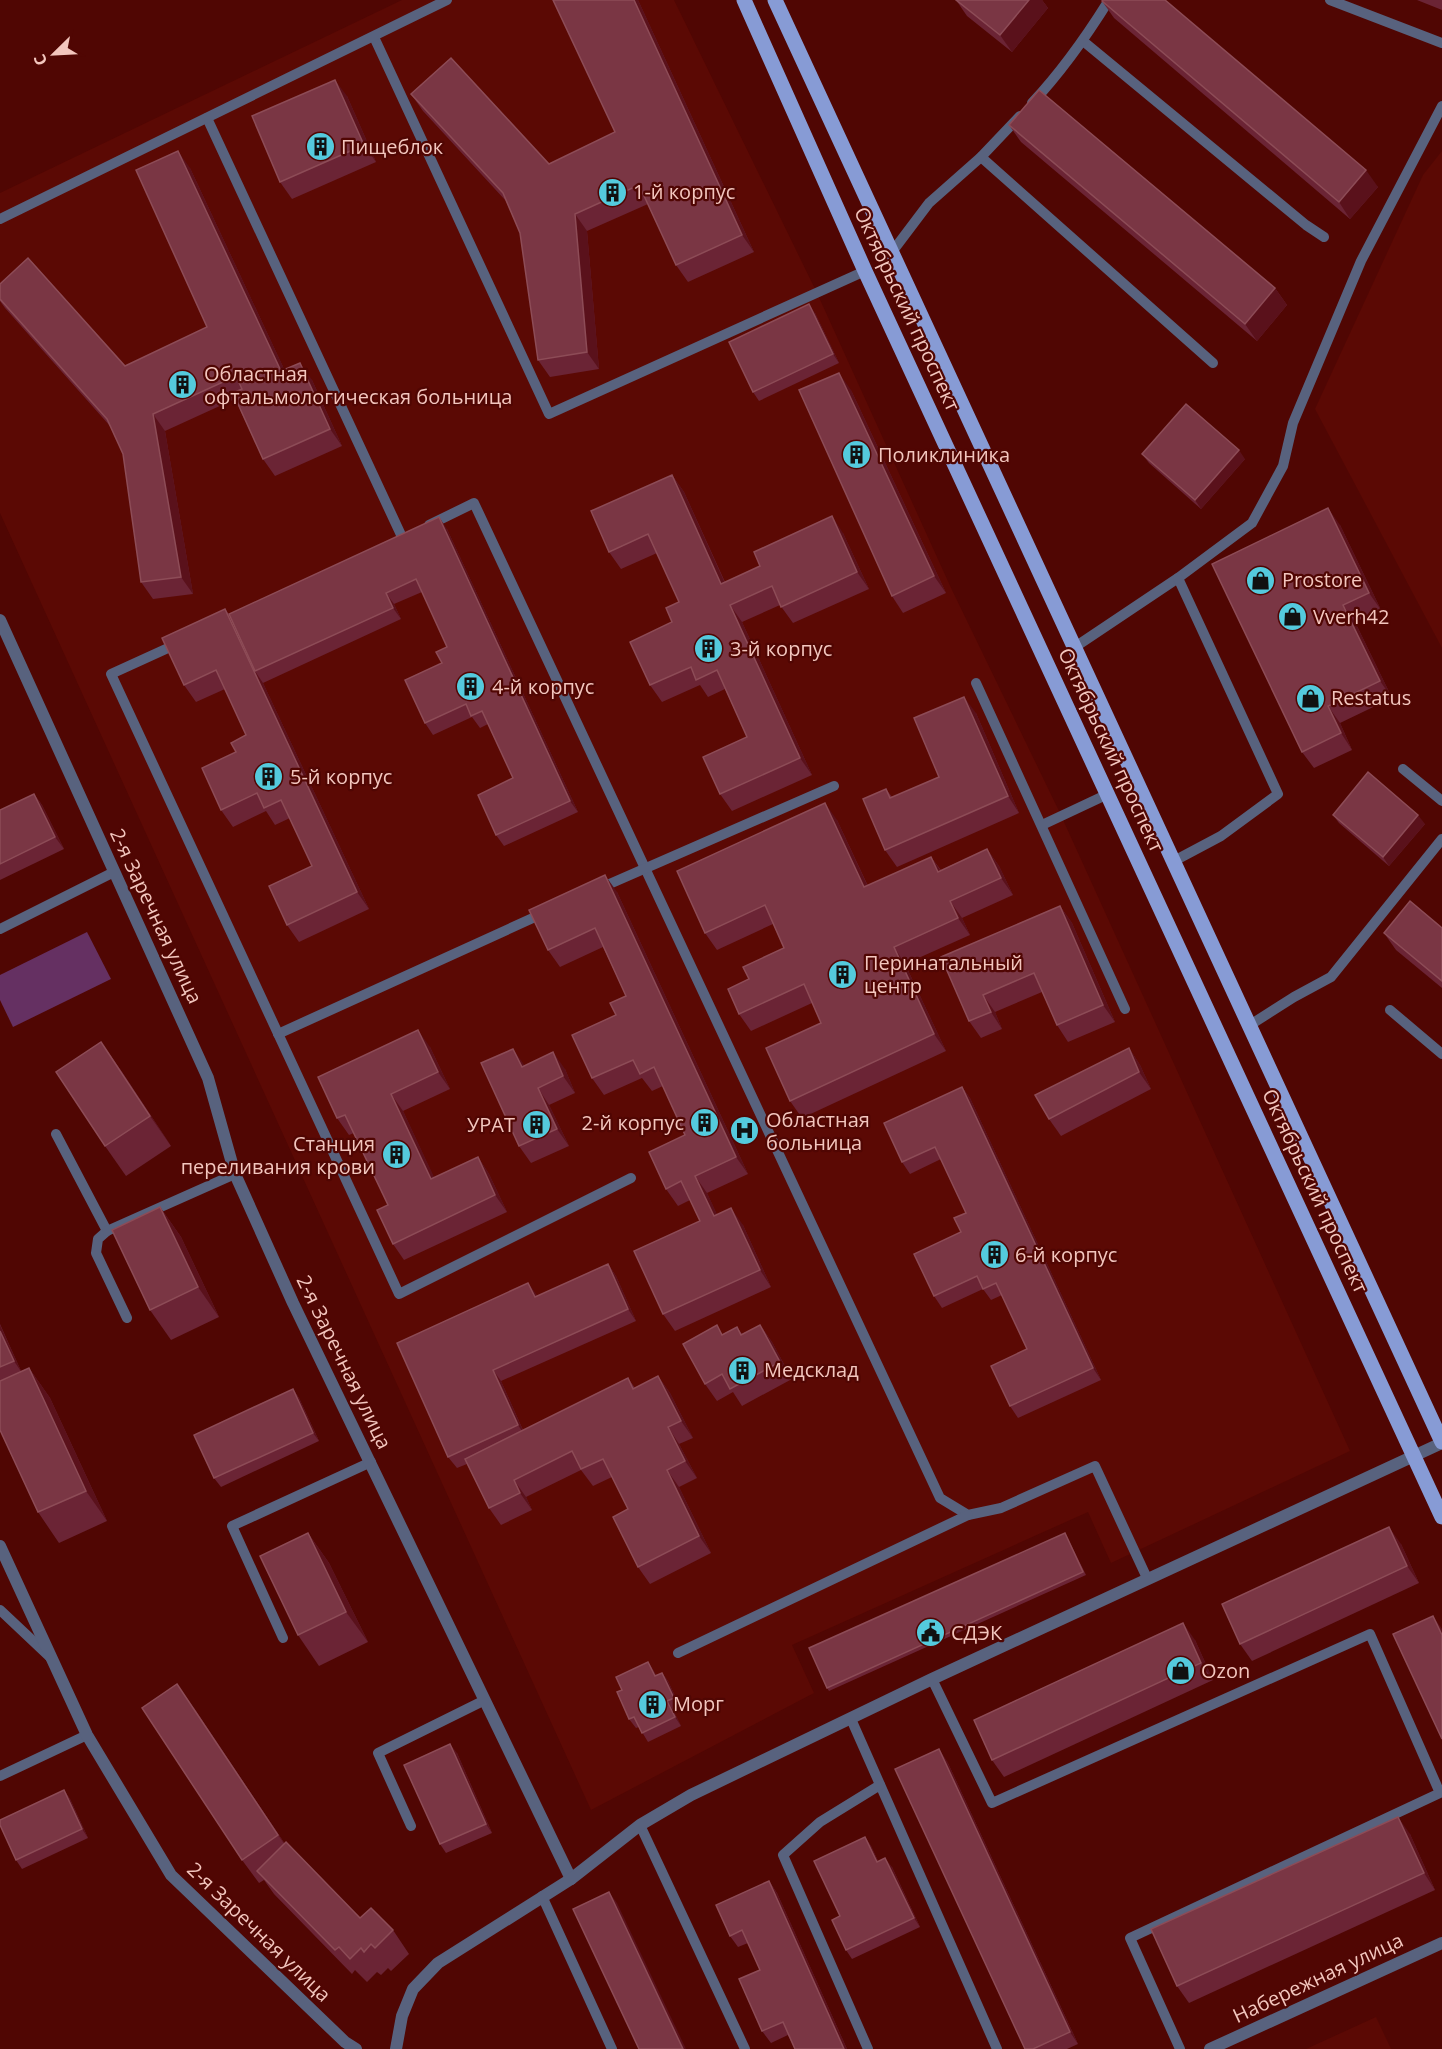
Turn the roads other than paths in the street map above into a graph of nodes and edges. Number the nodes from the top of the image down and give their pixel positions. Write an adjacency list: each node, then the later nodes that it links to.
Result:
1 (447, 0): 6 (lane)
2 (744, 0): 15 (main road, Октябрьский проспект)
3 (775, 0): 14 (main road, Октябрьский проспект)
4 (1110, 0): 7 (lane)
5 (1330, 0): 8 (lane)
6 (374, 37): 10 (lane); 15 (lane)
7 (1083, 41): 11 (lane); 13 (lane)
8 (1442, 43)
9 (1442, 106): 19 (lane)
10 (207, 118): 12 (lane); 17 (lane)
11 (981, 157): 14 (lane); 16 (lane)
12 (0, 219)
13 (1324, 237)
14 (892, 252): 22 (main road, Октябрьский проспект)
15 (865, 271): 26 (main road, Октябрьский проспект)
16 (1213, 363)
17 (413, 532): 18 (lane); 31 (lane)
18 (392, 542)
19 (1178, 578): 22 (lane); 30 (lane)
20 (0, 620): 32 (street, 2-я Заречная улица)
21 (187, 639): 39 (lane)
22 (1075, 647): 30 (main road, Октябрьский проспект)
23 (976, 683): 28 (lane)
24 (1403, 769): 27 (lane)
25 (834, 786): 31 (lane)
26 (1108, 794): 28 (lane); 47 (main road, Октябрьский проспект)
27 (1442, 801)
28 (1042, 825): 36 (lane)
29 (1442, 839): 38 (lane)
30 (1174, 861): 38 (main road, Октябрьский проспект)
31 (644, 868): 33 (lane); 49 (lane)
32 (114, 873): 35 (lane); 42 (street, 2-я Заречная улица)
33 (590, 892)
34 (558, 907): 39 (lane)
35 (0, 930)
36 (1125, 1009)
37 (1390, 1010): 40 (lane)
38 (1250, 1025): 46 (main road, Октябрьский проспект)
39 (278, 1034): 43 (lane)
40 (1442, 1054)
41 (56, 1134): 44 (lane)
42 (235, 1174): 44 (lane); 48 (street, 2-я Заречная улица)
43 (631, 1178)
44 (107, 1231): 45 (lane)
45 (127, 1318)
46 (1441, 1439): 47 (street)
47 (1414, 1456): 50 (main road, Октябрьский проспект); 52 (street)
48 (371, 1462): 54 (lane); 58 (street, 2-я Заречная улица)
49 (968, 1515): 52 (lane); 55 (lane)
50 (1442, 1516)
51 (0, 1546): 56 (street, 2-я Заречная улица)
52 (1147, 1578): 57 (street)
53 (0, 1610): 56 (lane)
54 (282, 1638)
55 (678, 1653)
56 (53, 1659): 60 (street, 2-я Заречная улица)
57 (932, 1679): 59 (street); 74 (lane)
58 (484, 1700): 64 (lane); 65 (street, 2-я Заречная улица)
59 (851, 1719): 62 (lane); 63 (street)
60 (87, 1735): 61 (lane); 68 (street, 2-я Заречная улица)
61 (0, 1776)
62 (880, 1785): 72 (lane); 73 (lane)
63 (640, 1825): 65 (street); 71 (lane)
64 (411, 1826)
65 (571, 1879): 66 (street)
66 (542, 1896): 69 (street); 70 (lane)
67 (1442, 1943): 75 (street, Набережная улица)
68 (356, 2049)
69 (396, 2049)
70 (612, 2049)
71 (745, 2049)
72 (868, 2049)
73 (996, 2049)
74 (1180, 2049)
75 (1210, 2049)

